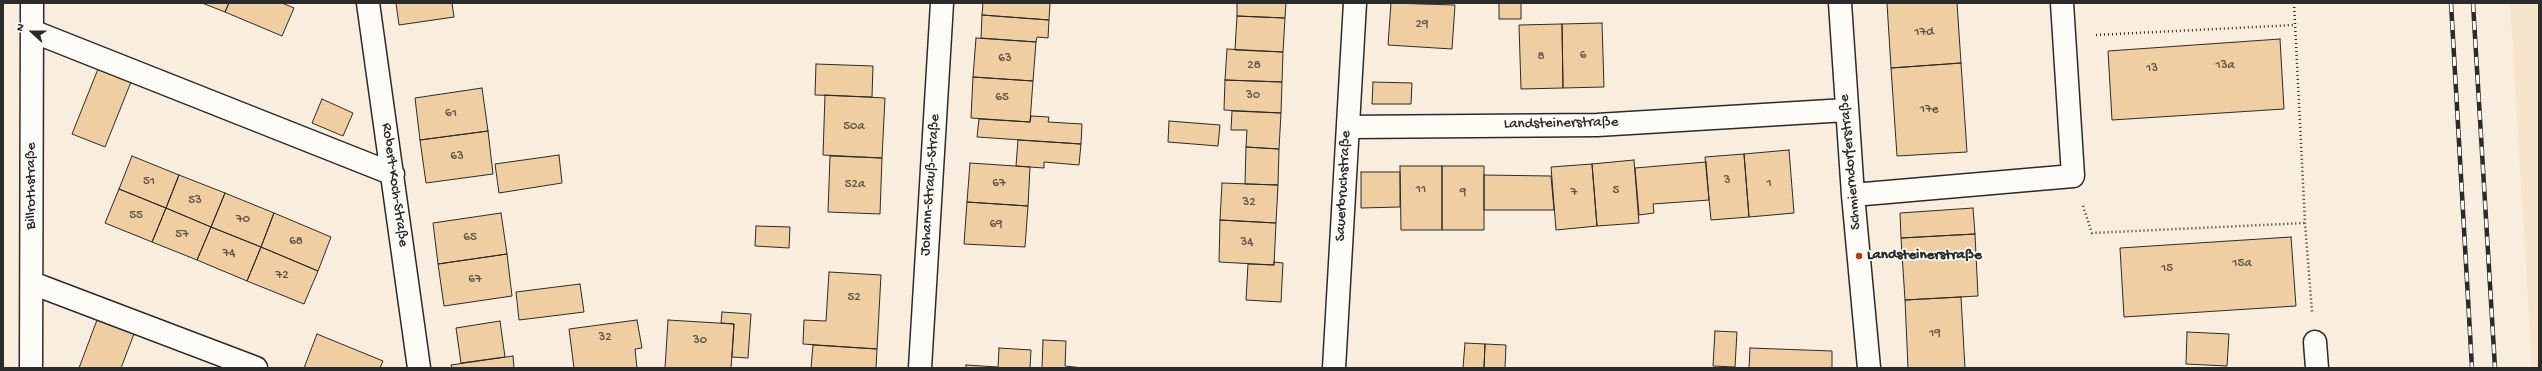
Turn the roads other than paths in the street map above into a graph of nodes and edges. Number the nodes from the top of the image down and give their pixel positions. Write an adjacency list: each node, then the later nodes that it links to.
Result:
1 (32, 3): 7 (street, Billrothstraße)
2 (368, 3): 10 (street, Robert-Koch-Straße)
3 (942, 3): 17 (street, Johann-Strauß-Straße)
4 (1355, 3): 9 (street, Sauerbruchstraße)
5 (1840, 3): 8 (street, Schmierndorferstraße)
6 (2062, 3): 11 (street)
7 (32, 31): 10 (street); 12 (street, Billrothstraße)
8 (1846, 110): 9 (street, Landsteinerstraße); 11 (street, Schmierndorferstraße)
9 (1348, 127): 18 (street, Sauerbruchstraße)
10 (393, 174): 16 (street, Robert-Koch-Straße)
11 (1853, 195): 19 (street, Schmierndorferstraße)
12 (32, 283): 14 (street, Billrothstraße); 15 (street)
13 (2315, 342): 20 (street)
14 (31, 368)
15 (256, 368)
16 (419, 368)
17 (920, 368)
18 (1334, 368)
19 (1869, 368)
20 (2317, 368)

